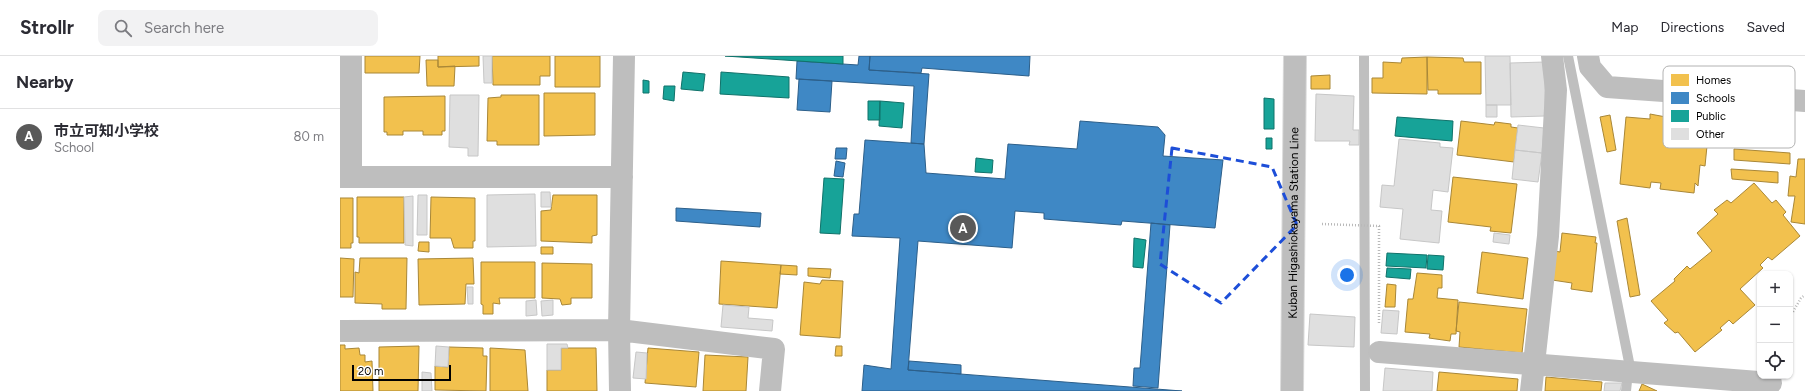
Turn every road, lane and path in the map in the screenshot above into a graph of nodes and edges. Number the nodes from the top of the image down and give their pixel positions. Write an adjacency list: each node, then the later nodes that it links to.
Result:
1 (351, 56): 10 (street)
2 (624, 56): 9 (street)
3 (1295, 56): 21 (street, Kuban Higashiokayama Station Line)
4 (1552, 56): 17 (street)
5 (1588, 56): 6 (street)
6 (1663, 91)
7 (1795, 100): 8 (street)
8 (1805, 101)
9 (622, 176): 10 (street); 14 (street)
10 (346, 177)
11 (1354, 225): 16 (path)
12 (1805, 295): 13 (path)
13 (1793, 312)
14 (619, 330): 15 (street); 19 (street); 20 (street)
15 (340, 331)
16 (1379, 352): 17 (street)
17 (1534, 365): 18 (street); 22 (street)
18 (1771, 383)
19 (620, 391)
20 (770, 391)
21 (1292, 391)
22 (1532, 391)

